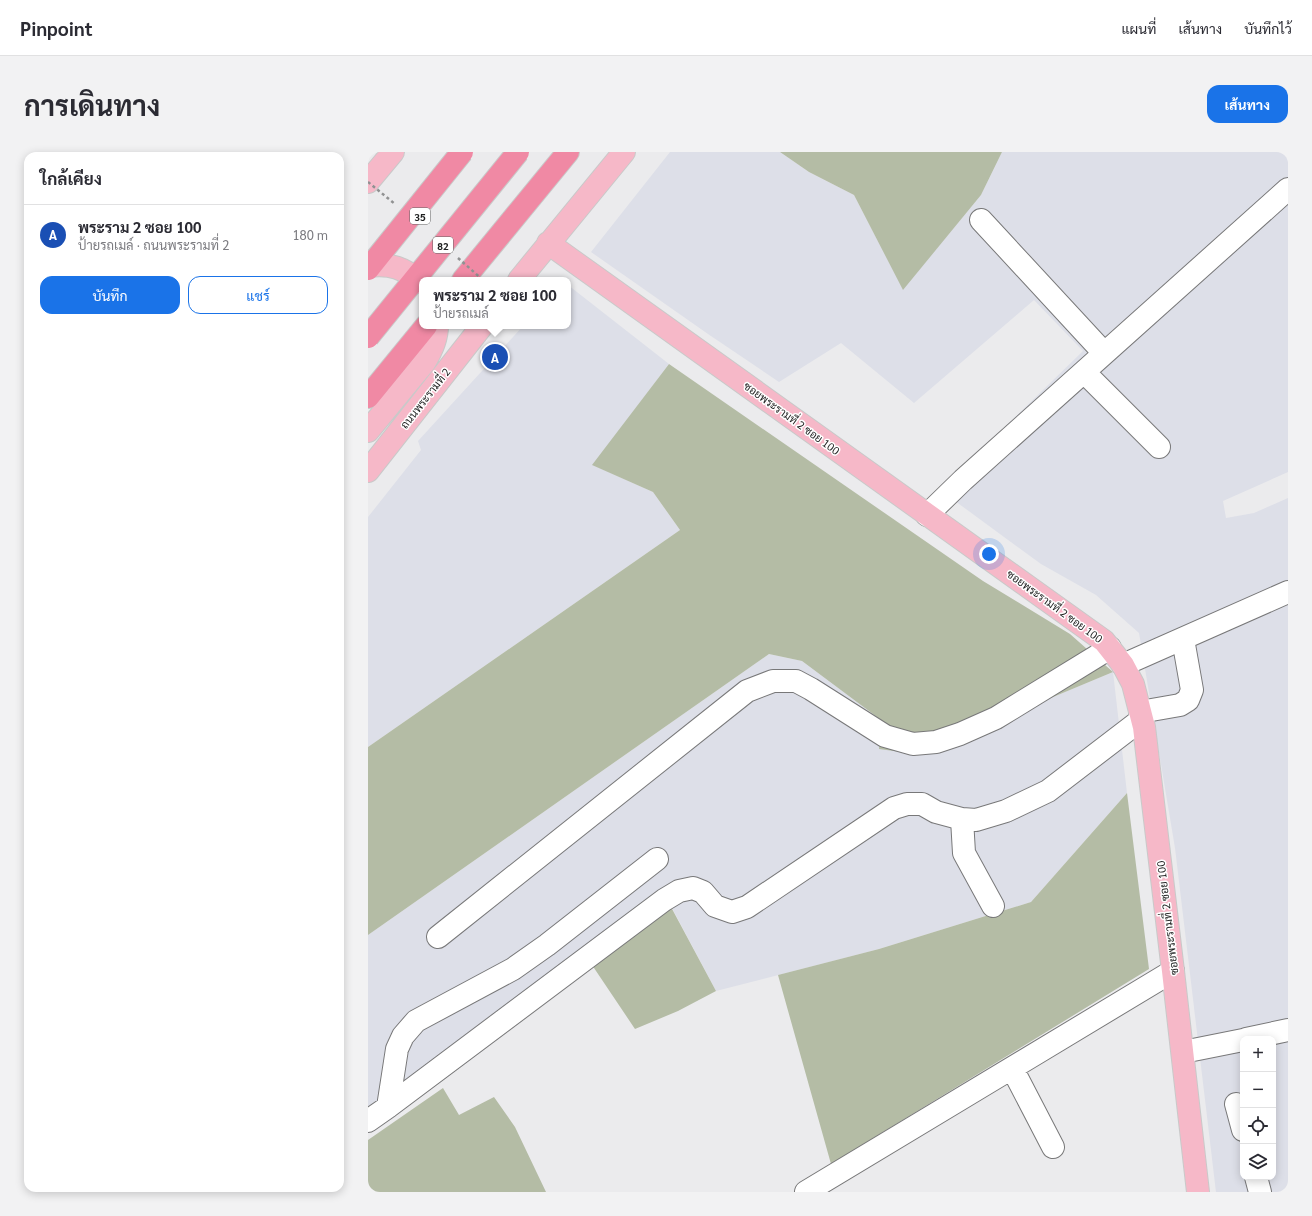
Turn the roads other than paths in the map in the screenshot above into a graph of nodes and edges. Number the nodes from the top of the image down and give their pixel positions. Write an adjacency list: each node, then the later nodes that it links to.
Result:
1 (393, 152): 7 (main road)
2 (462, 152): 11 (highway, bridge)
3 (472, 152): 15 (highway, 35)
4 (518, 152): 19 (highway, 82, bridge)
5 (568, 152): 12 (highway)
6 (624, 152): 10 (main road)
7 (368, 182)
8 (1288, 189): 20 (street)
9 (981, 220): 20 (street)
10 (548, 244): 13 (main road); 26 (main road, ซอยพระรามที่ 2 ซอย 100)
11 (368, 267): 14 (main road, bridge)
12 (465, 277)
13 (521, 277)
14 (419, 280)
15 (368, 281)
16 (424, 329): 22 (highway)
17 (437, 329): 23 (main road)
18 (480, 329): 25 (main road, ถนนพระรามที่ 2)
19 (368, 337)
20 (1104, 353): 21 (street)
21 (1084, 372): 24 (street); 26 (street)
22 (368, 396)
23 (368, 430)
24 (1159, 448)
25 (368, 471)
26 (927, 515): 29 (main road, ซอยพระรามที่ 2 ซอย 100)
27 (1288, 592): 28 (street)
28 (1183, 639): 30 (street); 31 (street)
29 (1110, 648): 30 (main road, ซอยพระรามที่ 2 ซอย 100); 35 (street)
30 (1123, 665): 31 (main road, ซอยพระรามที่ 2 ซอย 100)
31 (1141, 716): 32 (street); 36 (main road, ซอยพระรามที่ 2 ซอย 100)
32 (962, 819): 34 (street); 43 (street)
33 (657, 860): 43 (street)
34 (993, 906)
35 (438, 937)
36 (1173, 971): 40 (main road, ซอยพระรามที่ 2 ซอย 100); 41 (street)
37 (1287, 1034): 38 (street)
38 (1270, 1036)
39 (1240, 1040): 40 (street)
40 (1183, 1052): 49 (main road, ซอยพระรามที่ 2 ซอย 100)
41 (1012, 1068): 46 (street); 48 (street)
42 (1236, 1104): 44 (street)
43 (388, 1108): 45 (street)
44 (1240, 1119)
45 (368, 1121)
46 (1053, 1147)
47 (1257, 1180): 50 (street)
48 (806, 1192)
49 (1198, 1192)
50 (1260, 1192)

